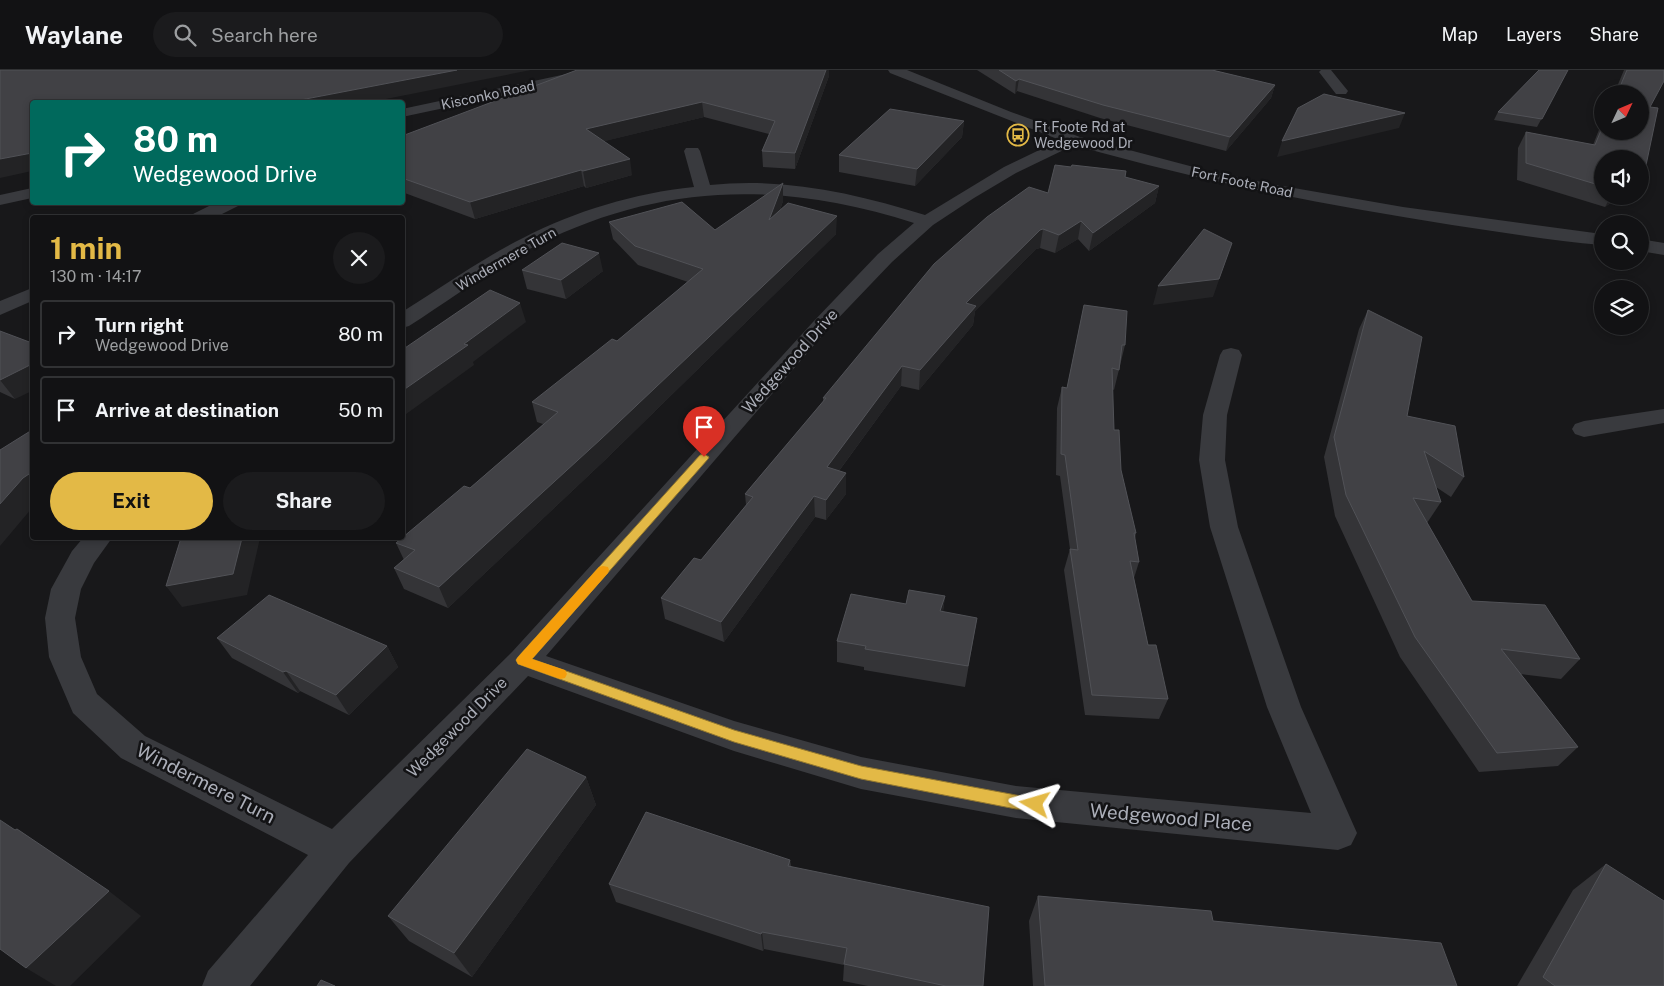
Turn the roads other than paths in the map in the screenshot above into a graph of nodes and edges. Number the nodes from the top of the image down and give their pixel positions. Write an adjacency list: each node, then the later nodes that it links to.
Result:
1 (603, 70): 4 (street, Kisconko Road)
2 (898, 70): 9 (street, Fort Foote Road)
3 (1324, 71): 5 (street)
4 (582, 72): 6 (street, Kisconko Road)
5 (1341, 91)
6 (481, 97): 7 (street, Kisconko Road); 8 (street)
7 (405, 112)
8 (405, 126)
9 (1074, 139): 16 (street, Wedgewood Drive); 17 (street, Fort Foote Road)
10 (692, 151): 11 (street)
11 (703, 190): 16 (street, Windermere Turn); 22 (street, Windermere Turn)
12 (30, 193): 13 (street)
13 (0, 200)
14 (226, 205): 15 (street)
15 (205, 215)
16 (927, 221): 27 (street, Wedgewood Drive)
17 (1594, 239)
18 (1649, 246): 19 (street)
19 (1664, 248)
20 (30, 295): 21 (street)
21 (0, 309)
22 (405, 320)
23 (1231, 355): 27 (street, Wedgewood Place)
24 (1664, 416): 25 (street)
25 (1584, 429)
26 (96, 540): 28 (street, Windermere Turn)
27 (523, 660): 28 (street, Wedgewood Drive)
28 (336, 850): 29 (street, Wedgewood Drive)
29 (223, 986)

